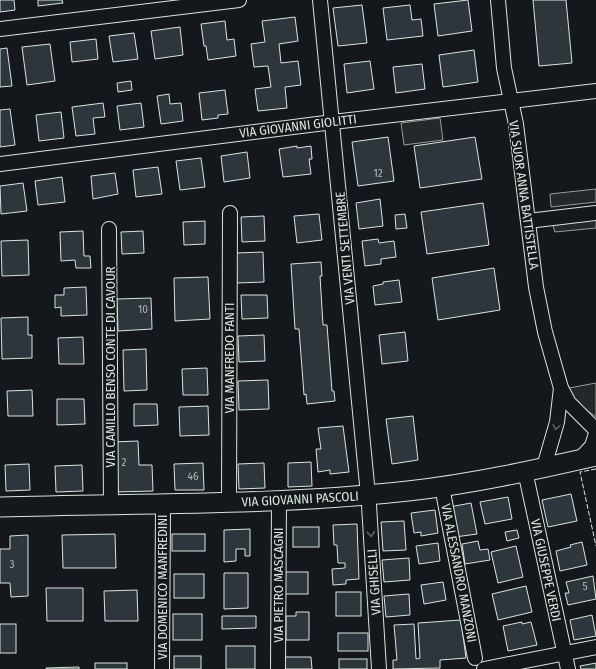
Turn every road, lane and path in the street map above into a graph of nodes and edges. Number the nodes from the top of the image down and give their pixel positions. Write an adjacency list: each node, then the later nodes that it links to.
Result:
1 (239, 0): 4 (street)
2 (320, 0): 7 (street, VIA VENTI SETTEMBRE)
3 (498, 0): 6 (street, VIA SUOR ANNA BATTISTELLA)
4 (0, 29)
5 (596, 91): 6 (street, VIA GIOVANNI GIOLITTI)
6 (510, 101): 7 (street, VIA GIOVANNI GIOLITTI); 11 (street, VIA SUOR ANNA BATTISTELLA)
7 (333, 122): 8 (street, VIA GIOVANNI GIOLITTI); 20 (street, VIA VENTI SETTEMBRE)
8 (0, 164)
9 (230, 213): 22 (street, VIA MANFREDO FANTI)
10 (596, 213): 11 (street)
11 (528, 221): 13 (street, VIA SUOR ANNA BATTISTELLA)
12 (109, 229): 23 (street, VIA CAMILLO BENSO CONTE DI CAVOUR)
13 (561, 388): 14 (street); 17 (street, one-way to 17)
14 (596, 430)
15 (596, 433): 16 (street)
16 (588, 458): 17 (street, VIA GIOVANNI PASCOLI)
17 (544, 467): 18 (street, VIA GIOVANNI PASCOLI)
18 (525, 471): 19 (street, VIA GIOVANNI PASCOLI); 27 (street, VIA GIUSEPPE VERDI)
19 (442, 487): 20 (street, VIA GIOVANNI PASCOLI); 28 (street, VIA ALESSANDRO MANZONI)
20 (368, 495): 21 (street, VIA GIOVANNI PASCOLI); 31 (street, VIA GHISELLI, one-way to 31)
21 (279, 501): 22 (street, VIA GIOVANNI PASCOLI); 30 (street, VIA PIETRO MASCAGNI)
22 (229, 503): 24 (street, VIA GIOVANNI PASCOLI)
23 (111, 505): 24 (street, VIA GIOVANNI PASCOLI); 25 (street, VIA GIOVANNI PASCOLI)
24 (162, 505): 29 (street, VIA DOMENICO MANFREDINI)
25 (0, 508)
26 (596, 647): 27 (street)
27 (564, 653): 28 (street); 32 (street, VIA GIUSEPPE VERDI)
28 (480, 664)
29 (162, 669)
30 (278, 669)
31 (379, 669)
32 (568, 669)

